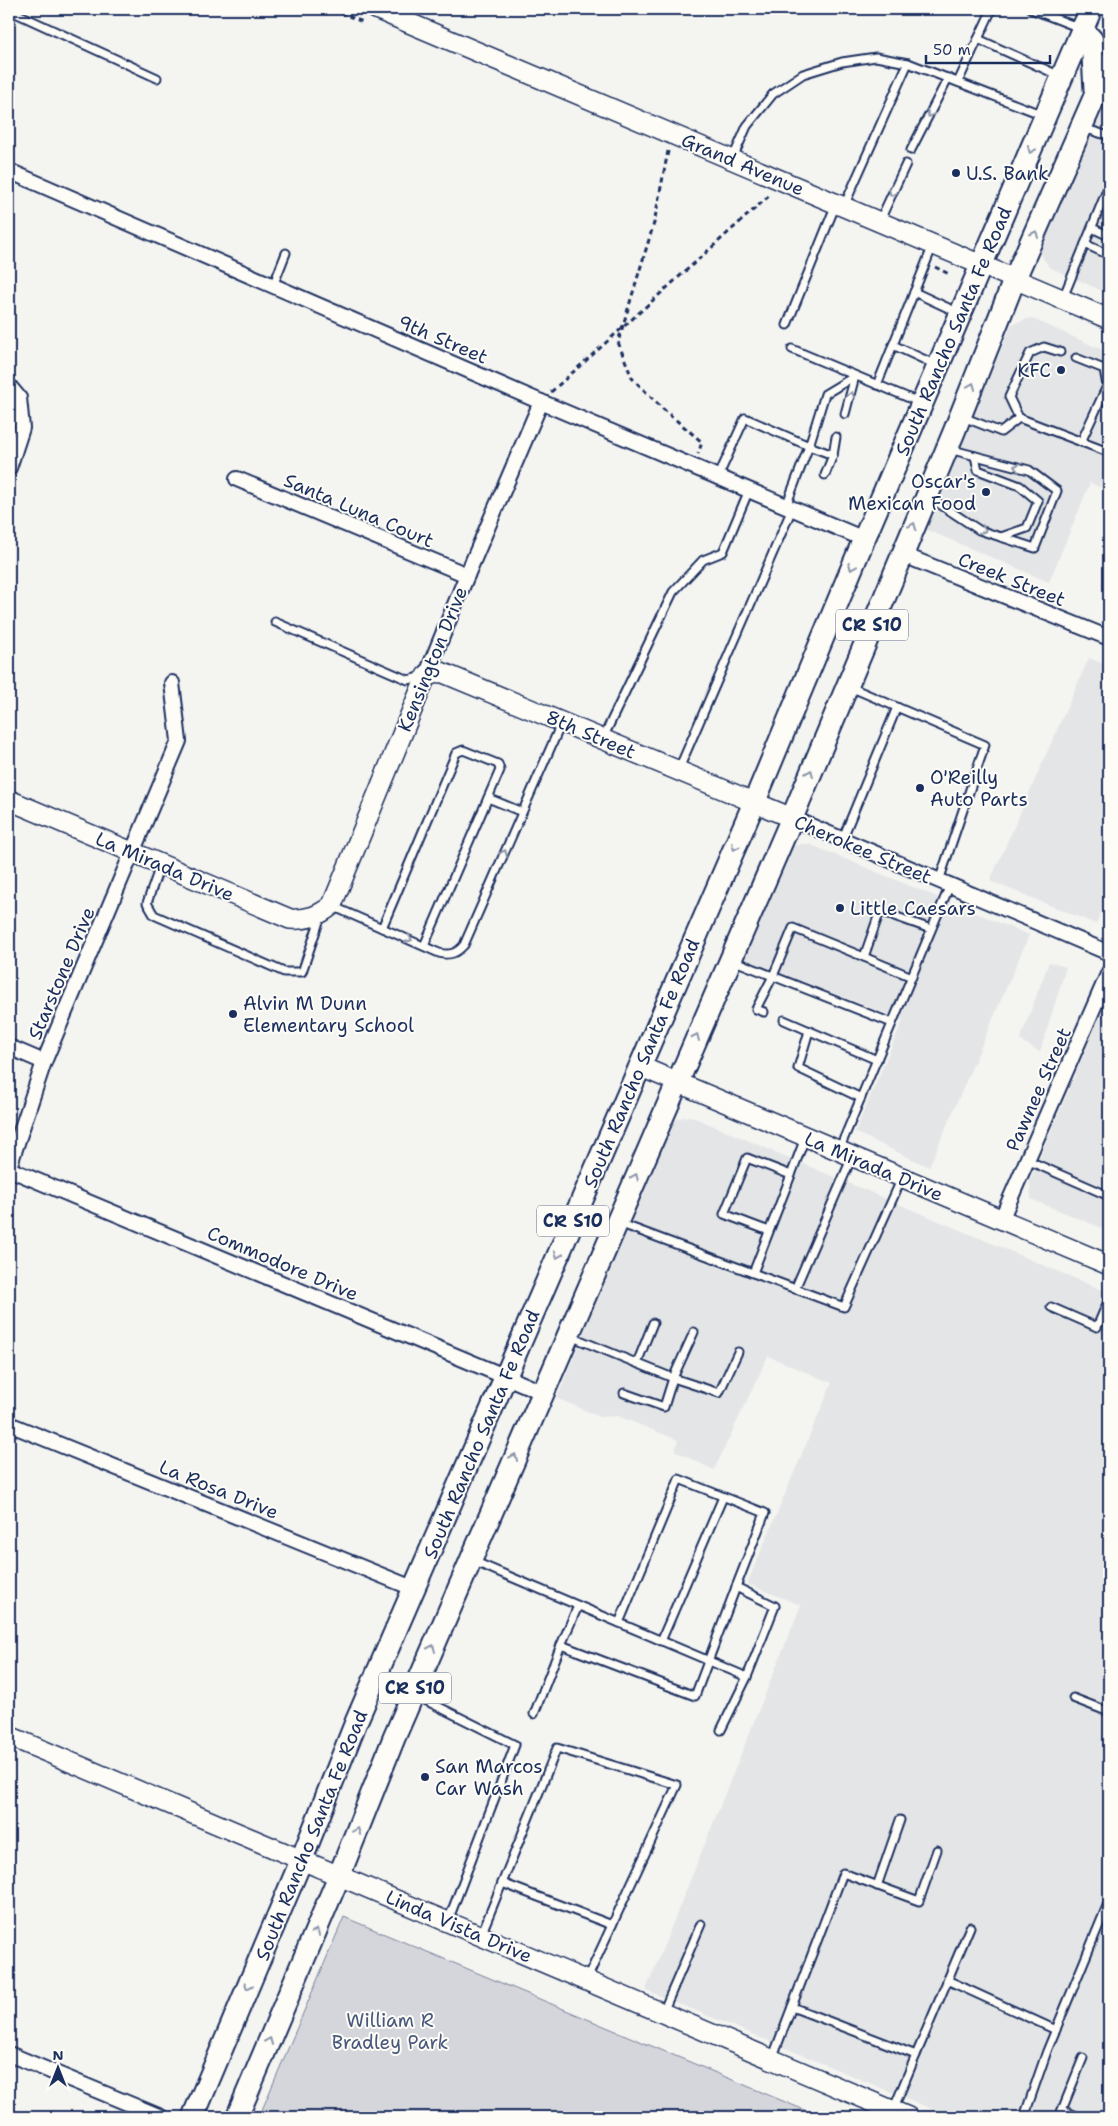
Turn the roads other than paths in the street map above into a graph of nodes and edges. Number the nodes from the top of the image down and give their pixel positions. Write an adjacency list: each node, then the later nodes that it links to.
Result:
1 (992, 9): 7 (lane)
2 (1031, 9): 6 (lane)
3 (1091, 9): 6 (main road, South Rancho Santa Fe Road / CR S10)
4 (9, 10): 11 (lane)
5 (372, 16): 19 (street, Grand Avenue)
6 (1082, 29): 10 (main road, South Rancho Santa Fe Road / CR S10); 14 (main road)
7 (978, 38): 10 (lane); 13 (lane)
8 (908, 63): 12 (lane); 19 (lane); 23 (lane)
9 (1109, 64): 14 (main road, South Rancho Santa Fe Road / CR S10)
10 (1062, 77): 15 (main road, South Rancho Santa Fe Road / CR S10)
11 (157, 78)
12 (948, 78): 13 (lane); 18 (lane, one-way to 18)
13 (958, 82): 15 (lane)
14 (1095, 96): 16 (main road, South Rancho Santa Fe Road / CR S10)
15 (1045, 116): 31 (main road, South Rancho Santa Fe Road / CR S10, one-way to 31)
16 (1081, 128): 17 (lane); 32 (main road, South Rancho Santa Fe Road / CR S10, one-way to 16)
17 (1109, 136)
18 (911, 150)
19 (732, 160): 23 (street, Grand Avenue)
20 (906, 164): 24 (lane, one-way to 24)
21 (9, 171): 33 (street, 9th Street)
22 (1109, 185): 25 (lane)
23 (840, 205): 24 (street, Grand Avenue); 38 (lane)
24 (879, 222): 28 (street, Grand Avenue)
25 (1092, 228): 26 (lane); 27 (lane)
26 (1109, 236)
27 (1085, 244): 30 (lane); 35 (lane)
28 (933, 245): 31 (street, Grand Avenue); 34 (lane)
29 (286, 253): 33 (lane)
30 (1109, 255)
31 (981, 265): 32 (street, Grand Avenue); 36 (main road, South Rancho Santa Fe Road / CR S10)
32 (1015, 278): 35 (street, Grand Avenue); 50 (main road, South Rancho Santa Fe Road / CR S10, one-way to 32)
33 (273, 286): 47 (street, 9th Street)
34 (914, 292): 36 (lane); 39 (lane)
35 (1063, 299): 37 (street, Grand Avenue)
36 (961, 313): 43 (main road, South Rancho Santa Fe Road / CR S10)
37 (1109, 319)
38 (787, 325)
39 (893, 345): 43 (lane); 45 (lane)
40 (792, 349): 44 (lane)
41 (1060, 352): 51 (lane)
42 (1076, 358): 53 (lane)
43 (938, 366): 48 (main road, South Rancho Santa Fe Road / CR S10)
44 (855, 376): 45 (lane); 49 (lane, one-way to 44); 54 (lane)
45 (877, 385): 48 (lane)
46 (9, 386): 59 (street)
47 (541, 402): 61 (street, 9th Street); 69 (street, Kensington Drive)
48 (922, 404): 67 (main road, South Rancho Santa Fe Road / CR S10)
49 (845, 414)
50 (960, 416): 51 (lane); 55 (main road, South Rancho Santa Fe Road / CR S10)
51 (1019, 418): 53 (lane)
52 (836, 437): 57 (lane)
53 (1081, 442): 56 (lane)
54 (809, 446): 57 (lane); 61 (lane); 65 (lane)
55 (947, 448): 58 (lane); 64 (main road, South Rancho Santa Fe Road / CR S10)
56 (1109, 449)
57 (833, 455): 60 (lane)
58 (975, 456): 66 (lane); 66 (lane, one-way to 58)
59 (9, 468)
60 (825, 475)
61 (718, 477): 63 (street, 9th Street)
62 (236, 479): 69 (street, Santa Luna Court)
63 (749, 490): 65 (street, 9th Street); 77 (lane)
64 (927, 496): 66 (lane, one-way to 66); 68 (main road, South Rancho Santa Fe Road / CR S10, one-way to 64)
65 (789, 507): 67 (street, 9th Street); 78 (lane)
66 (1001, 537)
67 (864, 539): 81 (main road, South Rancho Santa Fe Road / CR S10, one-way to 81)
68 (901, 554): 71 (street, Creek Street); 74 (main road, South Rancho Santa Fe Road / CR S10)
69 (467, 575): 72 (street, Kensington Drive)
70 (275, 622): 72 (lane)
71 (1109, 638)
72 (426, 676): 76 (street, 8th Street); 88 (street, Kensington Drive)
73 (172, 683): 85 (street, Starstone Drive)
74 (847, 685): 75 (lane); 83 (main road, South Rancho Santa Fe Road / CR S10, one-way to 74)
75 (897, 707): 84 (lane); 87 (lane)
76 (562, 722): 77 (street, 8th Street); 82 (lane)
77 (602, 739): 78 (street, 8th Street)
78 (678, 771): 81 (street, 8th Street)
79 (488, 798): 82 (lane); 89 (lane); 91 (lane)
80 (9, 800): 85 (street, La Mirada Drive)
81 (754, 803): 83 (street, Cherokee Street); 105 (main road, South Rancho Santa Fe Road / CR S10, one-way to 105)
82 (522, 812): 91 (lane, one-way to 82)
83 (792, 818): 84 (street, Cherokee Street); 94 (main road, South Rancho Santa Fe Road / CR S10)
84 (842, 840): 87 (street, Cherokee Street)
85 (132, 852): 86 (street, La Mirada Drive); 104 (street, Starstone Drive)
86 (161, 864): 88 (street, La Mirada Drive); 88 (lane)
87 (944, 883): 90 (lane); 92 (street, Cherokee Street)
88 (327, 910): 89 (lane)
89 (382, 928): 91 (lane, one-way to 91)
90 (931, 930): 93 (lane); 97 (lane)
91 (424, 946)
92 (1109, 953)
93 (864, 957): 96 (lane); 97 (lane)
94 (730, 960): 96 (lane); 106 (main road, South Rancho Santa Fe Road / CR S10, one-way to 94)
95 (1109, 972): 110 (street, Pawnee Street)
96 (773, 976): 98 (lane); 100 (lane)
97 (912, 977): 100 (lane)
98 (764, 1012)
99 (784, 1020): 101 (lane)
100 (892, 1023): 103 (lane)
101 (809, 1031): 103 (lane); 107 (lane)
102 (9, 1047): 104 (street)
103 (877, 1060): 107 (lane)
104 (44, 1062): 111 (street, Starstone Drive)
105 (639, 1066): 106 (street, La Mirada Drive); 128 (main road, South Rancho Santa Fe Road / CR S10, one-way to 128)
106 (676, 1082): 108 (street, La Mirada Drive); 116 (main road, South Rancho Santa Fe Road / CR S10, one-way to 106)
107 (861, 1098): 109 (lane)
108 (806, 1137): 109 (street, La Mirada Drive); 112 (lane)
109 (845, 1153): 113 (street, La Mirada Drive); 120 (lane)
110 (1027, 1160): 114 (lane); 115 (street, Pawnee Street)
111 (9, 1168): 128 (street, Commodore Drive)
112 (791, 1175): 117 (lane); 117 (lane)
113 (902, 1178): 115 (street, La Mirada Drive); 120 (lane)
114 (1109, 1196)
115 (1001, 1220): 118 (street, La Mirada Drive)
116 (616, 1222): 119 (lane); 125 (main road, South Rancho Santa Fe Road / CR S10)
117 (769, 1231): 119 (lane)
118 (1109, 1265)
119 (753, 1273): 120 (lane)
120 (795, 1289)
121 (1109, 1299): 122 (lane)
122 (1050, 1307)
123 (653, 1323): 127 (lane)
124 (694, 1332): 129 (lane)
125 (567, 1335): 127 (lane); 130 (main road, South Rancho Santa Fe Road / CR S10)
126 (738, 1352): 129 (lane)
127 (637, 1363): 129 (lane)
128 (505, 1376): 130 (street, Commodore Drive); 136 (main road, South Rancho Santa Fe Road / CR S10)
129 (674, 1378): 131 (lane)
130 (542, 1392): 134 (main road, South Rancho Santa Fe Road / CR S10, one-way to 130)
131 (624, 1393)
132 (9, 1424): 136 (street, La Rosa Drive)
133 (723, 1497): 135 (lane); 138 (lane); 139 (lane)
134 (470, 1560): 137 (lane); 143 (main road, South Rancho Santa Fe Road / CR S10, one-way to 134)
135 (736, 1587): 141 (lane); 142 (lane)
136 (414, 1589): 151 (main road, South Rancho Santa Fe Road / CR S10)
137 (578, 1606): 138 (lane); 140 (lane)
138 (619, 1623): 139 (lane)
139 (661, 1640): 141 (lane)
140 (561, 1645): 141 (lane); 146 (lane)
141 (708, 1660): 142 (lane)
142 (748, 1677): 147 (lane)
143 (413, 1694): 152 (main road, South Rancho Santa Fe Road / CR S10, one-way to 143); 156 (lane)
144 (1073, 1698): 145 (lane)
145 (1109, 1712)
146 (534, 1714)
147 (721, 1730)
148 (9, 1736): 151 (street, Linda Vista Drive)
149 (900, 1820): 154 (lane)
150 (937, 1850): 154 (lane)
151 (301, 1861): 152 (street, Linda Vista Drive); 173 (main road, South Rancho Santa Fe Road / CR S10, one-way to 173)
152 (339, 1876): 156 (street, Linda Vista Drive); 174 (main road, South Rancho Santa Fe Road / CR S10, one-way to 152)
153 (502, 1883): 158 (lane); 158 (lane); 160 (lane)
154 (877, 1886): 163 (lane)
155 (1109, 1901): 165 (lane)
156 (447, 1922): 160 (street, Linda Vista Drive)
157 (701, 1924): 164 (lane)
158 (612, 1925): 161 (lane)
159 (970, 1927): 162 (lane)
160 (481, 1936): 161 (street, Linda Vista Drive)
161 (586, 1980): 164 (street, Linda Vista Drive)
162 (947, 1980): 165 (lane); 167 (lane)
163 (792, 2007): 167 (lane); 169 (lane)
164 (663, 2013): 169 (street, Linda Vista Drive)
165 (1056, 2030): 175 (lane)
166 (9, 2054): 172 (street)
167 (916, 2055): 170 (lane)
168 (1083, 2058): 171 (lane)
169 (772, 2059): 170 (street, Linda Vista Drive)
170 (900, 2114)
171 (1061, 2114): 176 (lane)
172 (161, 2117)
173 (193, 2117)
174 (237, 2117)
175 (1024, 2117)
176 (1078, 2117)

